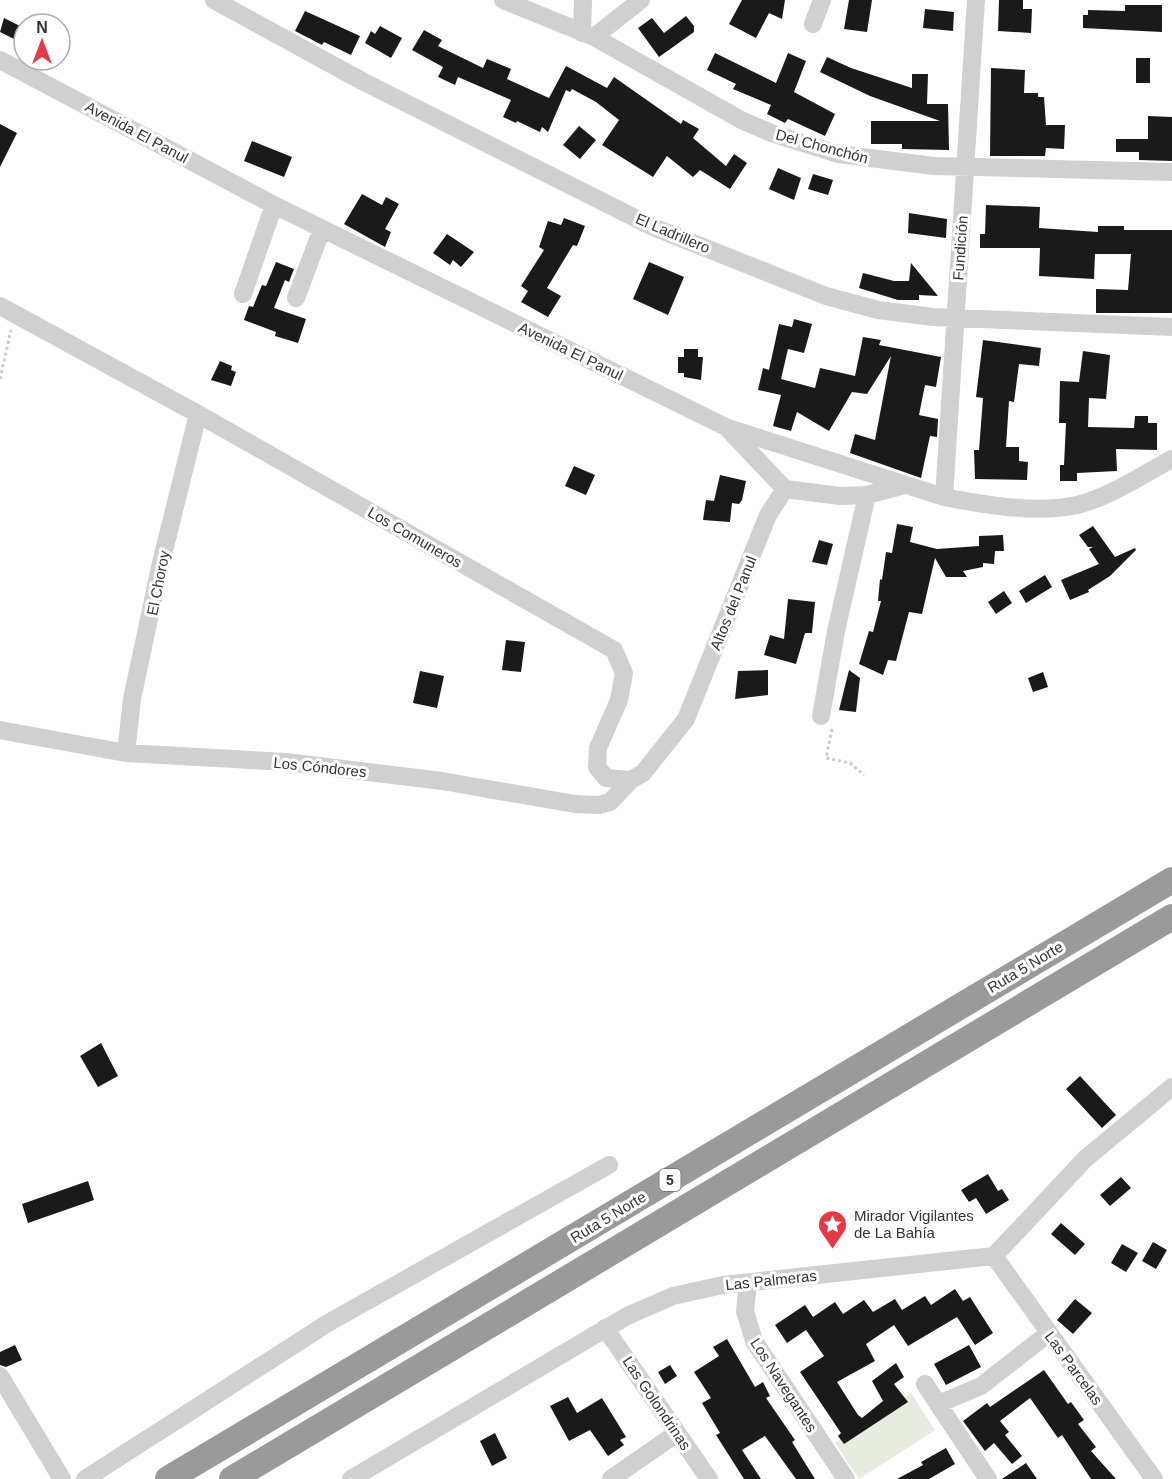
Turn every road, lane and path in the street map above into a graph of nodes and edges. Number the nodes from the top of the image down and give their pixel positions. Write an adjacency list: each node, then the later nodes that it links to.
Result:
1 (214, 0): 17 (street, El Ladrillero)
2 (503, 0): 8 (street, Del Chonchón)
3 (583, 0): 8 (street)
4 (641, 0): 8 (street)
5 (822, 0): 7 (street)
6 (976, 0): 10 (street, Fundición)
7 (813, 24)
8 (588, 35): 10 (street, Del Chonchón)
9 (0, 60): 12 (street, Avenida El Panul)
10 (965, 165): 11 (street, Del Chonchón); 17 (street, Fundición)
11 (1172, 172)
12 (274, 205): 13 (street, Avenida El Panul); 14 (street)
13 (322, 229): 15 (street); 21 (street, Avenida El Panul)
14 (243, 294)
15 (296, 298)
16 (8, 310): 19 (path); 20 (street, Los Comuneros)
17 (956, 318): 18 (street, El Ladrillero); 26 (street, Fundición)
18 (1172, 327)
19 (0, 380)
20 (198, 414): 29 (street, El Choroy); 31 (street, Los Comuneros)
21 (728, 428): 23 (street, Avenida El Panul); 24 (street)
22 (1172, 459): 26 (street, Avenida El Panul)
23 (905, 485): 25 (street); 26 (street, Avenida El Panul)
24 (785, 489): 25 (street); 31 (street, Altos del Panul)
25 (867, 495): 27 (street)
26 (944, 497)
27 (820, 716): 30 (path)
28 (0, 730): 29 (street, Los Cóndores)
29 (126, 753): 31 (street, Los Cóndores)
30 (864, 775)
31 (631, 780)
32 (1172, 880): 46 (highway, Ruta 5 Norte / 5)
33 (1172, 918): 47 (highway, 5)
34 (1172, 1087): 36 (street)
35 (609, 1165): 45 (street)
36 (994, 1257): 37 (street, Las Palmeras); 39 (street, Las Parcelas)
37 (748, 1282): 38 (street, Las Palmeras); 51 (street, Los Navegantes)
38 (605, 1328): 43 (street, Las Golondrinas); 48 (street, Las Palmeras)
39 (1049, 1333): 42 (street); 53 (street, Las Parcelas)
40 (0, 1376): 44 (street)
41 (925, 1384): 42 (street)
42 (938, 1404): 52 (street)
43 (677, 1433): 49 (street); 50 (street, Las Golondrinas)
44 (62, 1479)
45 (85, 1479)
46 (168, 1479)
47 (231, 1479)
48 (351, 1479)
49 (611, 1479)
50 (709, 1479)
51 (846, 1479)
52 (988, 1479)
53 (1154, 1479)

